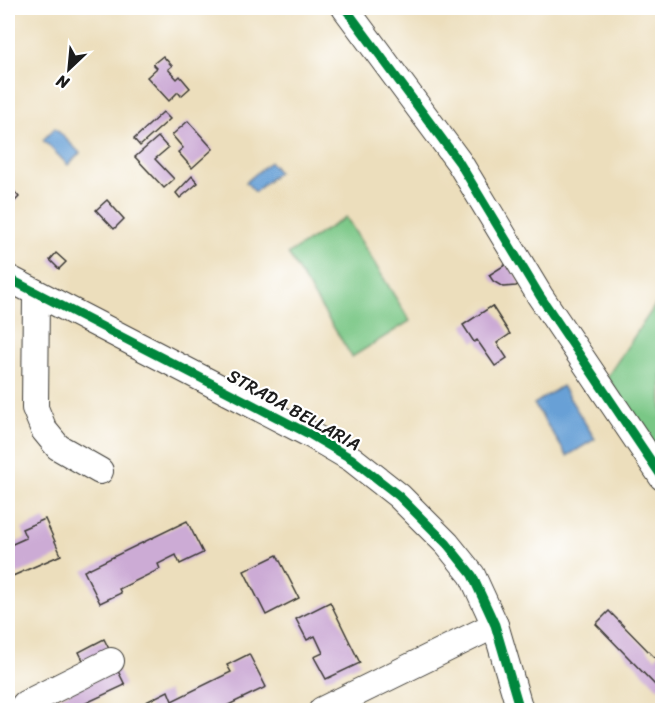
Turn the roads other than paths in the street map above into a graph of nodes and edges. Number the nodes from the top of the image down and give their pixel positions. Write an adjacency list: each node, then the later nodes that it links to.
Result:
1 (345, 8): 5 (street)
2 (8, 278): 3 (street, STRADA BELLARIA)
3 (36, 293): 4 (street); 6 (street, STRADA BELLARIA)
4 (100, 471)
5 (663, 477)
6 (495, 625): 9 (street); 10 (street, STRADA BELLARIA)
7 (111, 661): 8 (street)
8 (20, 711)
9 (322, 711)
10 (520, 711)

